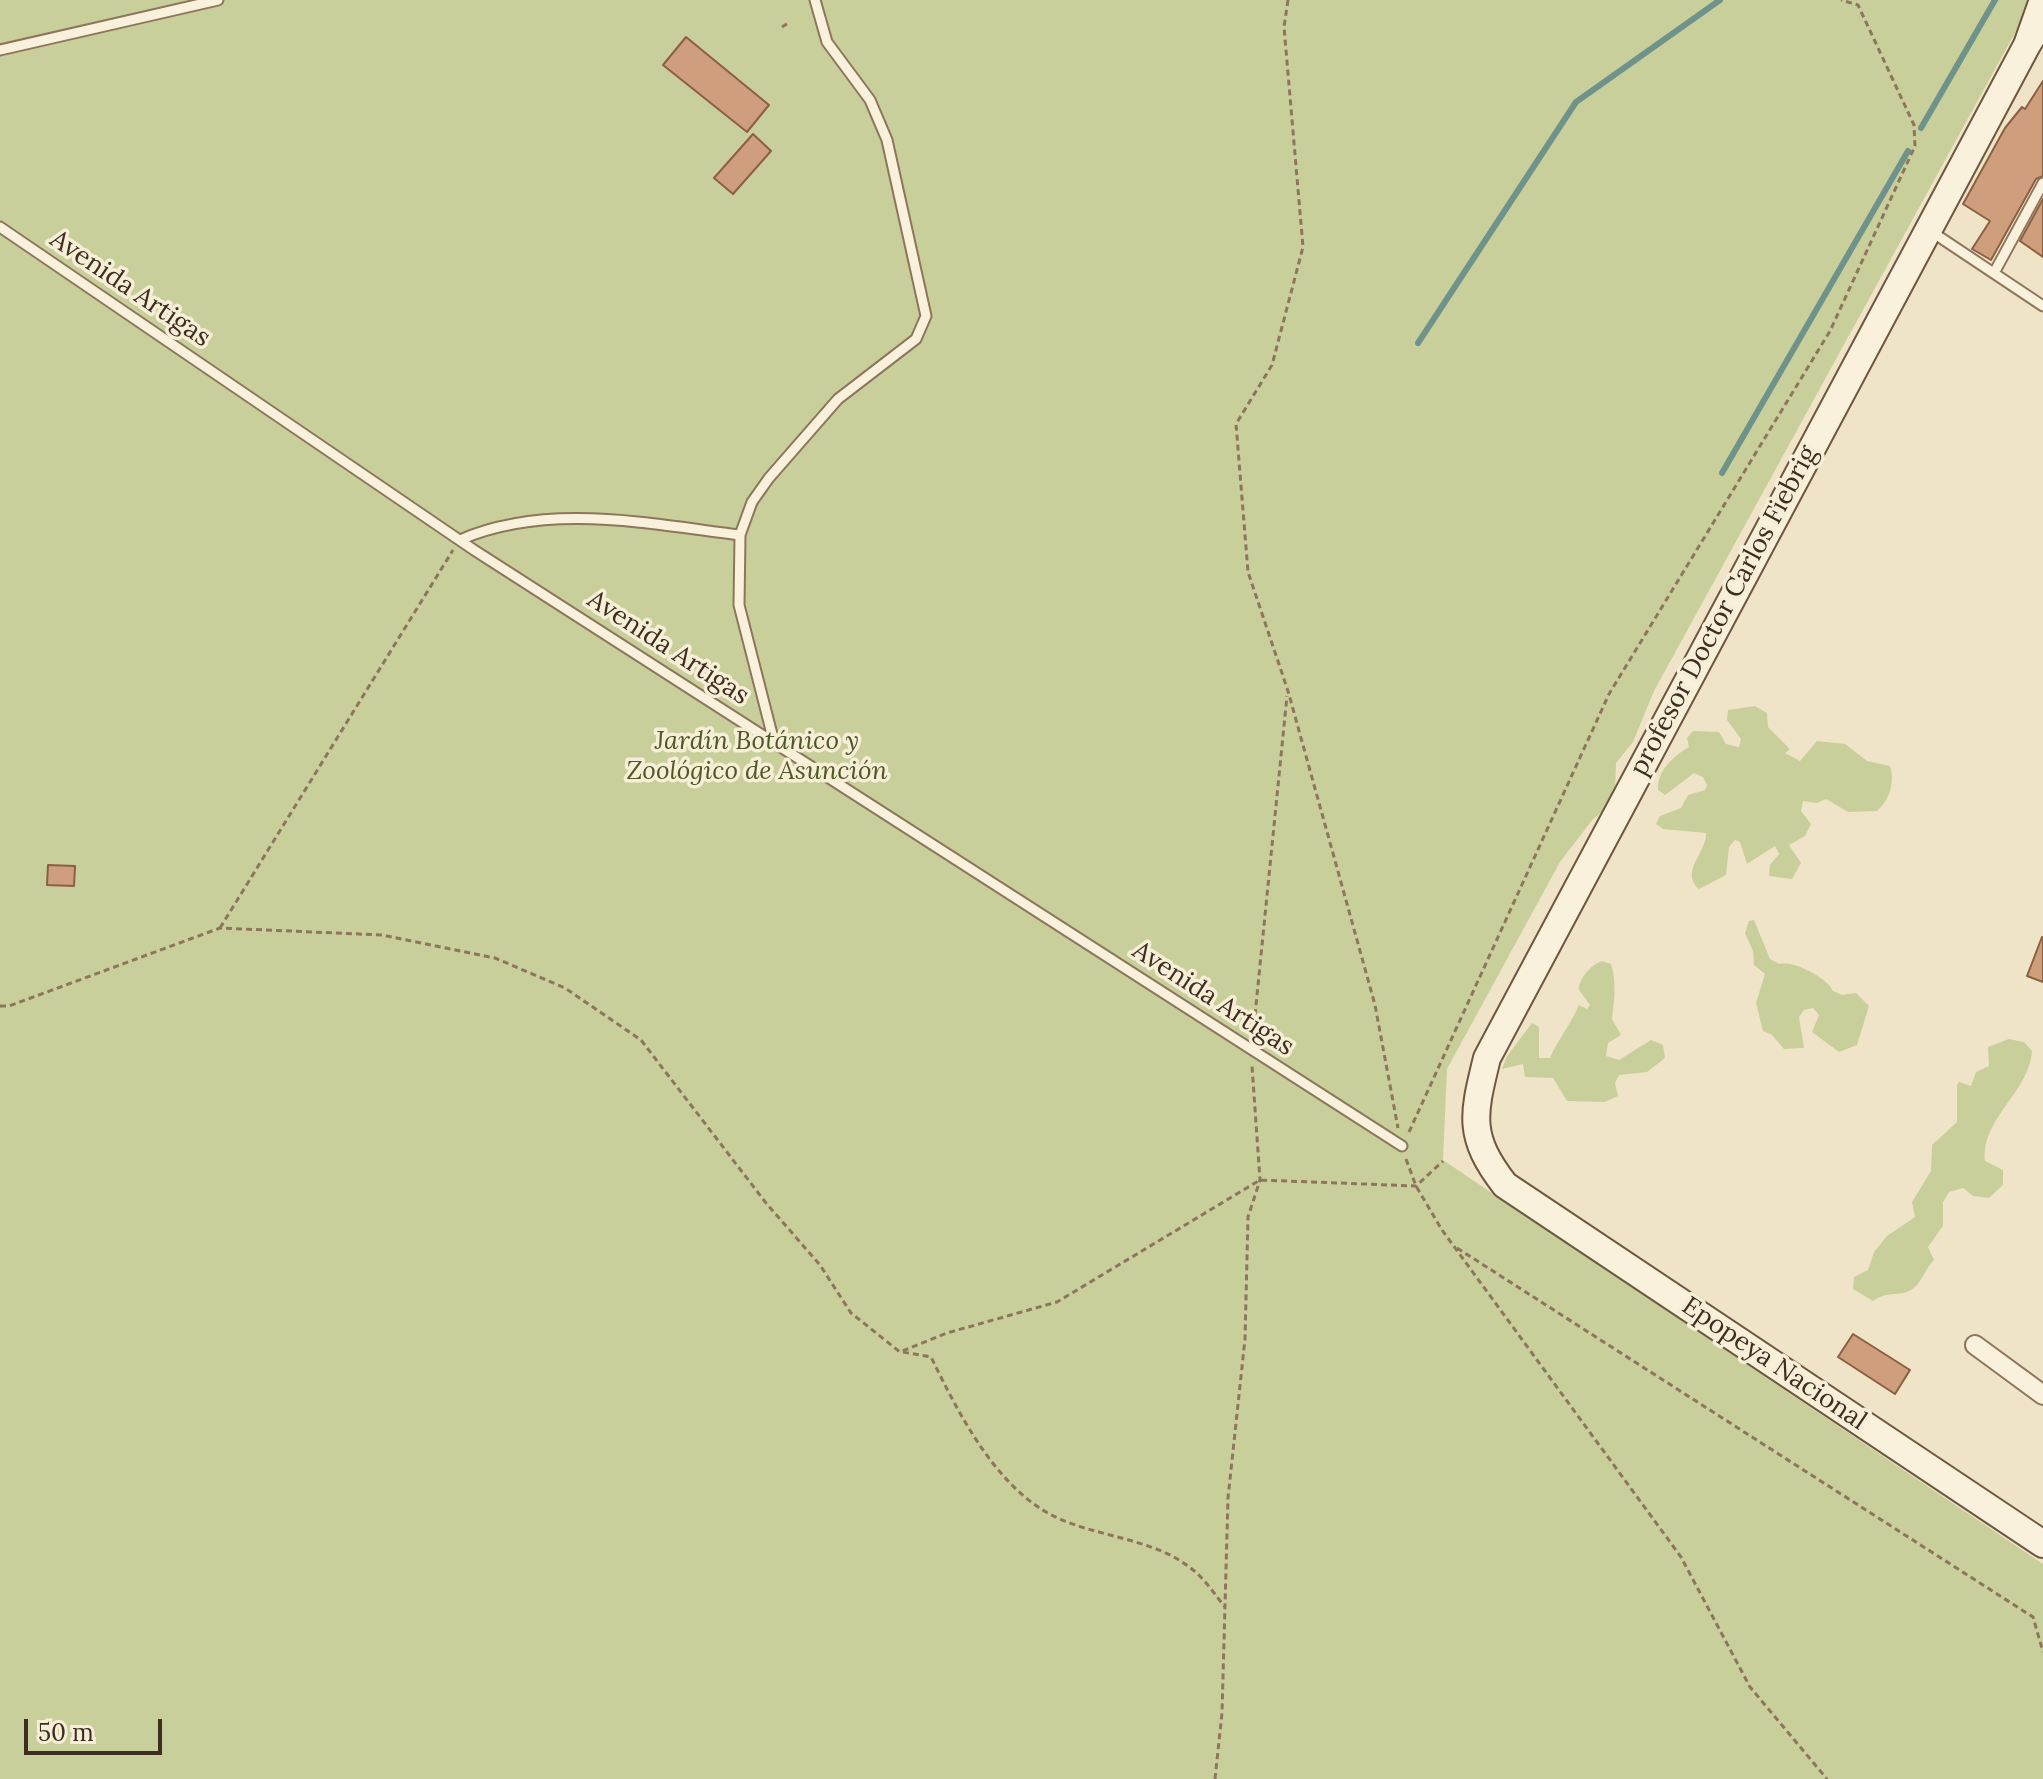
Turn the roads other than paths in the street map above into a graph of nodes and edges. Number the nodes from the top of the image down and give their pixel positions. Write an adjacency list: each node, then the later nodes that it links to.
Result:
1 (218, 0): 6 (lane)
2 (815, 0): 12 (lane)
3 (2043, 0): 5 (street, profesor Doctor Carlos Fiebrig)
4 (2043, 19): 5 (street, profesor Doctor Carlos Fiebrig)
5 (2027, 45): 9 (street, profesor Doctor Carlos Fiebrig)
6 (0, 50)
7 (2043, 183): 10 (lane)
8 (0, 227): 13 (lane, Avenida Artigas)
9 (1927, 229): 10 (lane); 16 (street, profesor Doctor Carlos Fiebrig)
10 (1994, 273): 11 (lane)
11 (2043, 306)
12 (740, 535): 13 (lane); 14 (lane)
13 (460, 540): 14 (lane, Avenida Artigas)
14 (774, 742): 15 (lane, Avenida Artigas)
15 (1402, 1146)
16 (1505, 1185): 19 (street, Epopeya Nacional)
17 (1975, 1345): 18 (street)
18 (2043, 1395)
19 (2043, 1544)

